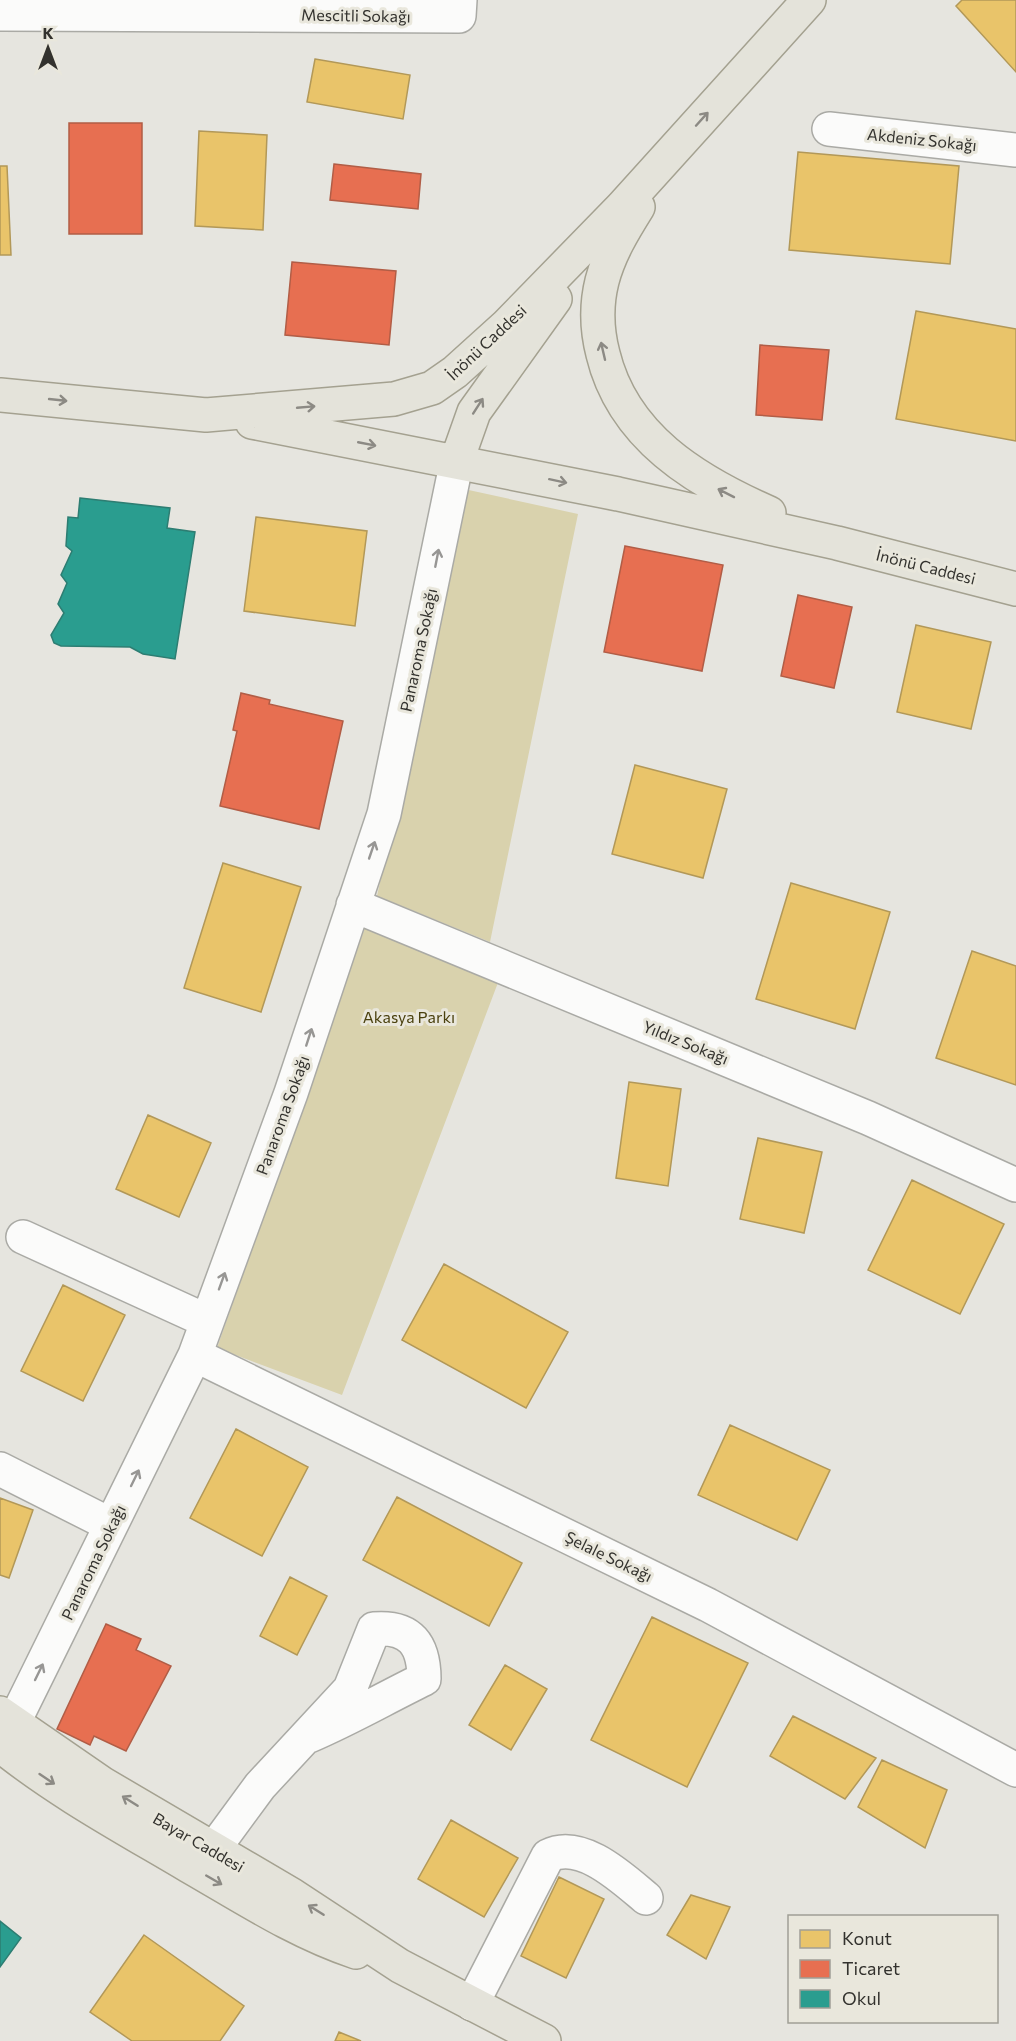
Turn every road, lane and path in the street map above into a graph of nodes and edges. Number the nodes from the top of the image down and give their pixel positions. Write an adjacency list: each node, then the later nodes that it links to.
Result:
1 (809, 0): 6 (main road, İnönü Caddesi, one-way to 1)
2 (460, 8): 3 (street, Mescitli Sokağı)
3 (0, 14)
4 (829, 129): 5 (street, Akdeniz Sokağı)
5 (1016, 150)
6 (670, 153): 7 (main road, İnönü Caddesi); 11 (main road, one-way to 6)
7 (622, 207): 9 (main road, İnönü Caddesi, one-way to 7); 10 (main road, one-way to 7)
8 (0, 395): 9 (main road, İnönü Caddesi, one-way to 9)
9 (206, 415): 10 (main road, one-way to 10)
10 (457, 460): 11 (main road, one-way to 11); 13 (street, Panaroma Sokağı, one-way to 10)
11 (837, 543): 12 (main road, İnönü Caddesi)
12 (1016, 589)
13 (353, 905): 14 (street, Yıldız Sokağı); 16 (street, Panaroma Sokağı, one-way to 13)
14 (1016, 1185)
15 (23, 1237): 16 (street)
16 (207, 1321): 17 (street, Panaroma Sokağı)
17 (195, 1355): 19 (street, Panaroma Sokağı, one-way to 17); 22 (street, Şelale Sokağı)
18 (0, 1470): 19 (street)
19 (111, 1525): 20 (street, Panaroma Sokağı, one-way to 19)
20 (3, 1727): 23 (main road, Bayar Caddesi, one-way to 20); 25 (main road, Bayar Caddesi, one-way to 25)
21 (309, 1736): 23 (street)
22 (1016, 1770)
23 (213, 1850): 25 (main road, Bayar Caddesi, one-way to 23)
24 (646, 1898): 26 (street)
25 (400, 1966): 26 (main road, Bayar Caddesi)
26 (472, 2004): 27 (main road, Bayar Caddesi)
27 (544, 2041)

